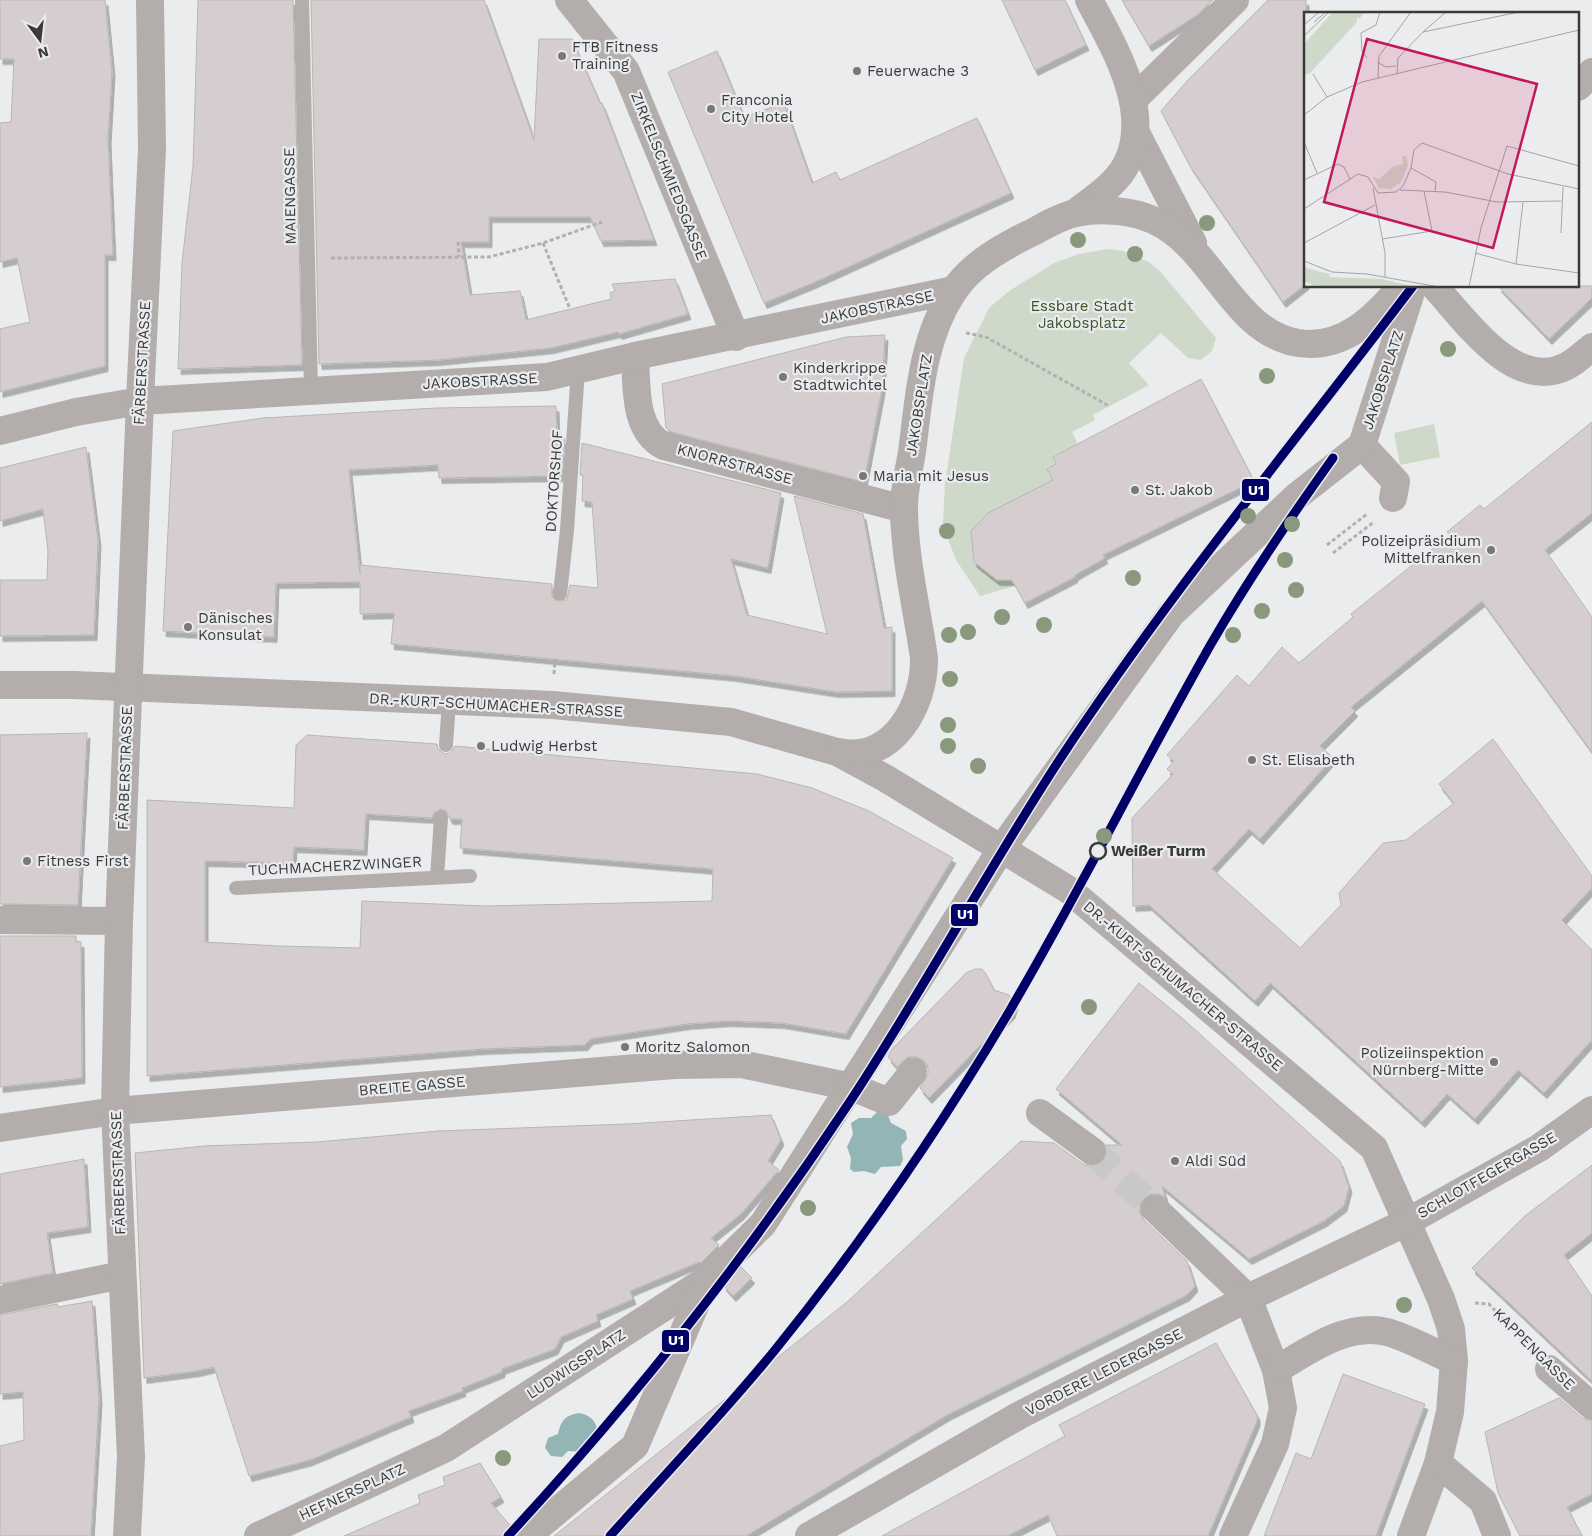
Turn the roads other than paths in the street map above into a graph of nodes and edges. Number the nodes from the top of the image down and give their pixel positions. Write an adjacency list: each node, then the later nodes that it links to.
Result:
1 (150, 0): 21 (street, FÄRBERSTRASSE)
2 (302, 0): 20 (lane, MAIENGASSE)
3 (1089, 0): 8 (street)
4 (1235, 0): 8 (street)
5 (577, 3): 16 (street, ZIRKELSCHMIEDSGASSE)
6 (1592, 72): 7 (street)
7 (1580, 85)
8 (1133, 100): 9 (street)
9 (1135, 131): 10 (street); 11 (street, JAKOBSPLATZ)
10 (1075, 213): 11 (street, JAKOBSPLATZ); 15 (street, JAKOBSPLATZ)
11 (1199, 255): 12 (street, JAKOBSPLATZ)
12 (1400, 288)
13 (1412, 288): 23 (street, JAKOBSPLATZ)
14 (1436, 288): 17 (street)
15 (954, 290): 16 (street, JAKOBSTRASSE); 24 (street, JAKOBSPLATZ)
16 (736, 336): 18 (street, JAKOBSTRASSE)
17 (1583, 354)
18 (636, 356): 19 (street, JAKOBSTRASSE); 24 (street, KNORRSTRASSE)
19 (578, 370): 20 (street, JAKOBSTRASSE); 26 (lane, DOKTORSHOF)
20 (311, 390): 21 (street, JAKOBSTRASSE)
21 (140, 401): 22 (street, JAKOBSTRASSE); 28 (street, FÄRBERSTRASSE)
22 (0, 431)
23 (1362, 444): 25 (street, JAKOBSPLATZ); 33 (street, JAKOBSPLATZ)
24 (904, 509): 31 (street, JAKOBSPLATZ)
25 (1381, 509)
26 (560, 594)
27 (0, 685): 28 (street, DR.-KURT-SCHUMACHER-STRASSE)
28 (129, 688): 29 (street, DR.-KURT-SCHUMACHER-STRASSE); 38 (street, FÄRBERSTRASSE)
29 (448, 702): 30 (lane); 31 (street, DR.-KURT-SCHUMACHER-STRASSE)
30 (446, 745)
31 (837, 752): 33 (street, DR.-KURT-SCHUMACHER-STRASSE)
32 (441, 818): 35 (lane, TUCHMACHERZWINGER)
33 (1002, 848): 40 (street, LUDWIGSPLATZ); 47 (street, DR.-KURT-SCHUMACHER-STRASSE)
34 (470, 876): 35 (lane, TUCHMACHERZWINGER)
35 (437, 877): 36 (lane, TUCHMACHERZWINGER)
36 (236, 888)
37 (0, 920): 38 (street)
38 (118, 922): 42 (street, FÄRBERSTRASSE)
39 (913, 1072): 40 (street)
40 (852, 1087): 42 (street, BREITE GASSE); 49 (street, LUDWIGSPLATZ)
41 (1592, 1110): 47 (street, SCHLOTFEGERGASSE)
42 (115, 1111): 44 (street, BREITE GASSE); 48 (street, FÄRBERSTRASSE)
43 (1040, 1113): 45 (street)
44 (0, 1128)
45 (1092, 1152)
46 (1155, 1209): 50 (street)
47 (1406, 1222): 50 (street, VORDERE LEDERGASSE); 52 (street, DR.-KURT-SCHUMACHER-STRASSE)
48 (122, 1275): 51 (street); 58 (street, FÄRBERSTRASSE)
49 (706, 1280): 56 (street, LUDWIGSPLATZ); 60 (street, LUDWIGSPLATZ)
50 (1248, 1298): 54 (street); 61 (street, VORDERE LEDERGASSE)
51 (0, 1300)
52 (1454, 1361): 54 (street); 57 (street, DR.-KURT-SCHUMACHER-STRASSE)
53 (1549, 1369): 55 (street, KAPPENGASSE)
54 (1276, 1370): 62 (street)
55 (1592, 1406)
56 (446, 1448): 59 (street, HEFNERSPLATZ)
57 (1438, 1463): 63 (street, DR.-KURT-SCHUMACHER-STRASSE); 64 (street)
58 (127, 1536)
59 (258, 1536)
60 (527, 1536)
61 (809, 1536)
62 (1233, 1536)
63 (1410, 1536)
64 (1497, 1536)

